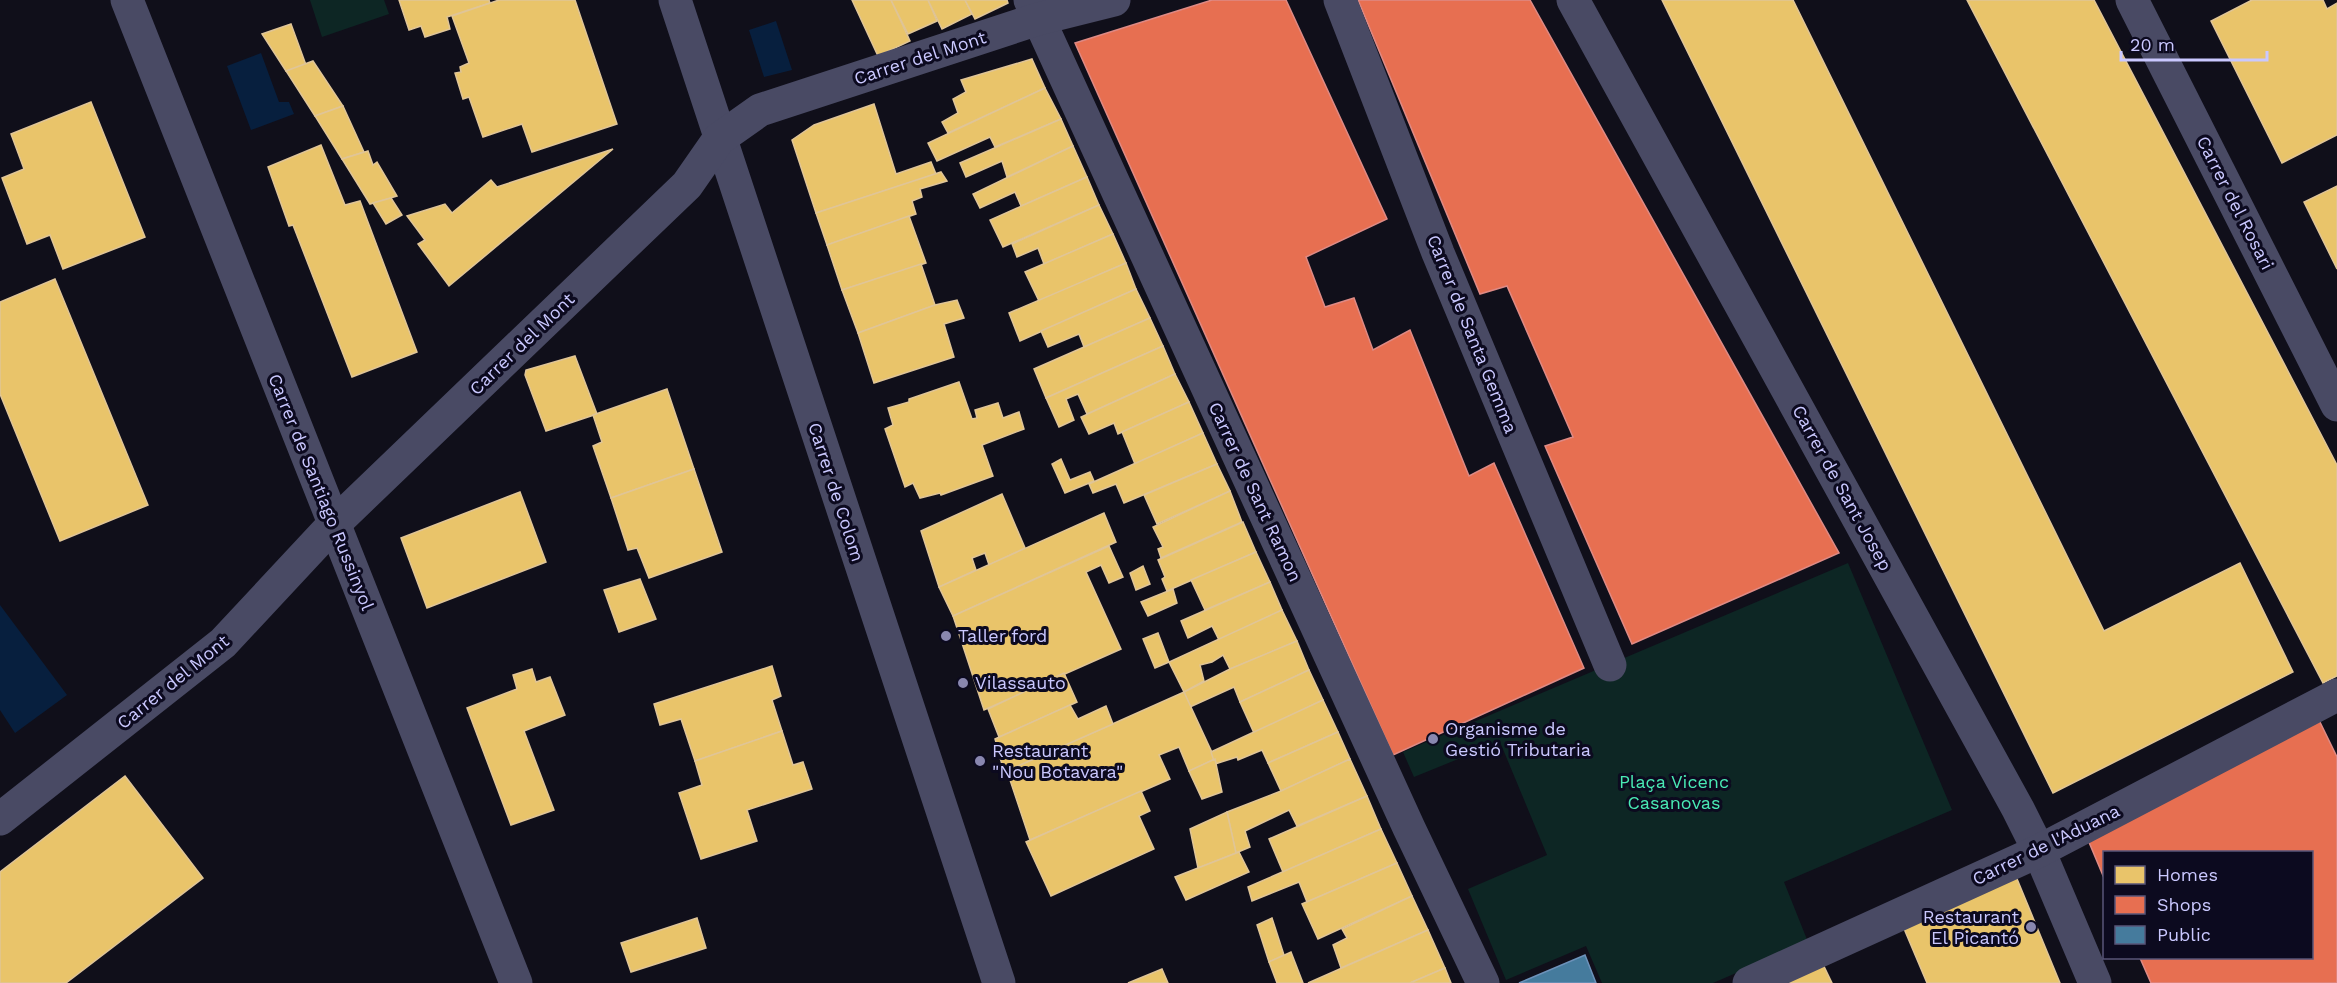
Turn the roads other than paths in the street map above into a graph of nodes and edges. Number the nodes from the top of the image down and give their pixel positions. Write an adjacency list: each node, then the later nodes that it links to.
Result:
1 (127, 0): 10 (street, Carrer de Santiago Russinyol)
2 (675, 0): 8 (street, Carrer de Colom)
3 (1114, 0): 7 (street, Carrer del Mont)
4 (1340, 0): 11 (street, Carrer de Santa Gemma)
5 (1573, 0): 14 (street, Carrer de Sant Josep)
6 (2132, 0): 9 (street, Carrer del Rosari)
7 (1034, 10): 8 (street, Carrer del Mont); 17 (street, Carrer de Sant Ramon)
8 (719, 139): 10 (street, Carrer del Mont); 16 (street, Carrer de Colom)
9 (2337, 405)
10 (333, 525): 13 (street, Carrer del Mont); 15 (street, Carrer de Santiago Russinyol)
11 (1610, 665)
12 (2337, 695): 14 (street, Carrer de l'Aduana)
13 (0, 819)
14 (2039, 850): 18 (street, Carrer de l'Aduana); 19 (street, Carrer de Sant Josep)
15 (516, 983)
16 (999, 983)
17 (1483, 983)
18 (1749, 983)
19 (2095, 983)

